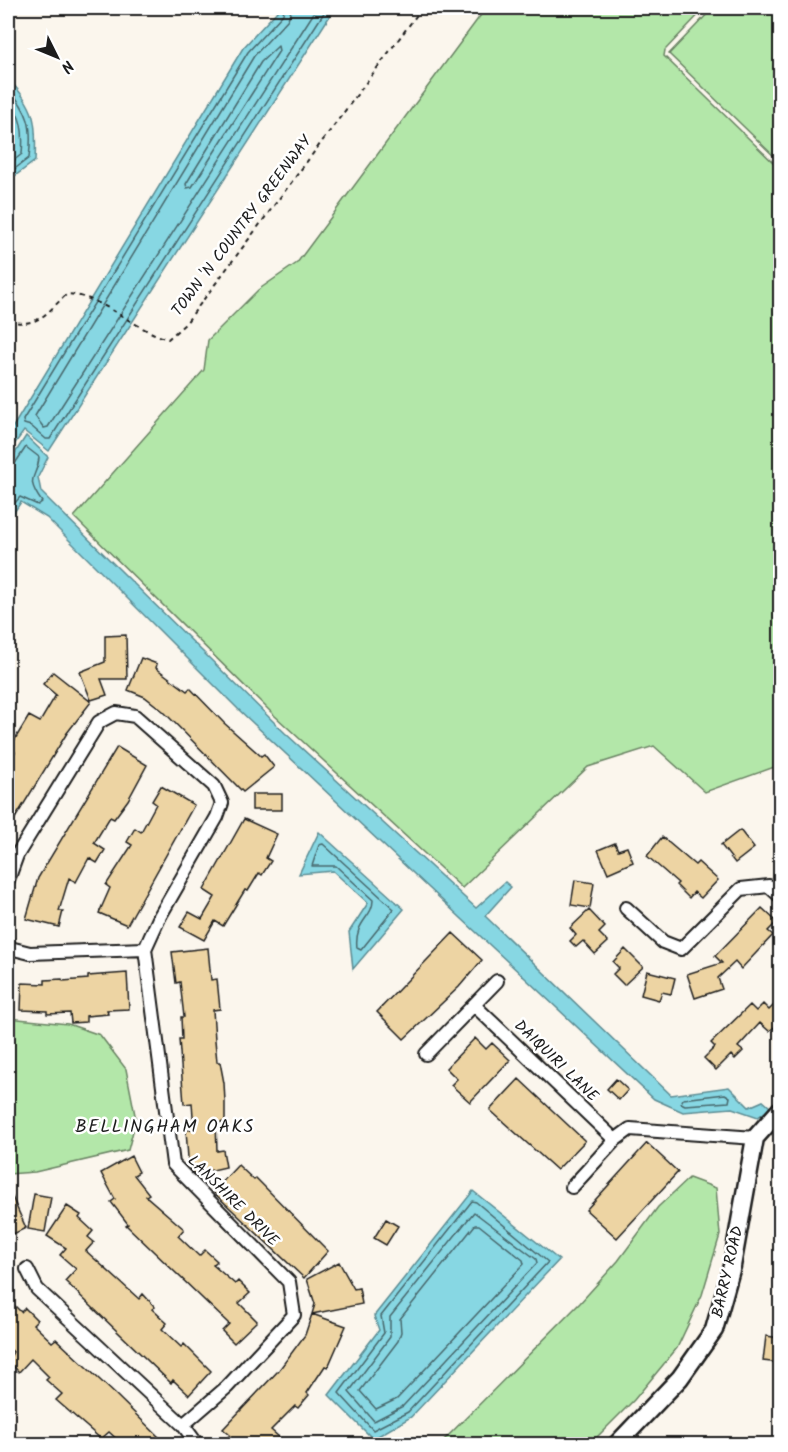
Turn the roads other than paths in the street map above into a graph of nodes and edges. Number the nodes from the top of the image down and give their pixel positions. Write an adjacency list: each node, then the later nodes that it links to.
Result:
1 (8, 880): 5 (street)
2 (780, 896): 3 (street)
3 (626, 908)
4 (8, 943): 5 (street)
5 (145, 949): 14 (street, LANSHIRE DRIVE)
6 (497, 981): 7 (street)
7 (474, 1005): 8 (street); 11 (street, DAIQUIRI LANE)
8 (426, 1054)
9 (780, 1110): 10 (street)
10 (755, 1138): 11 (street); 16 (street, BARRY ROAD)
11 (615, 1140): 12 (street)
12 (572, 1187)
13 (27, 1269): 14 (street)
14 (183, 1425): 15 (street)
15 (197, 1444)
16 (619, 1444)

